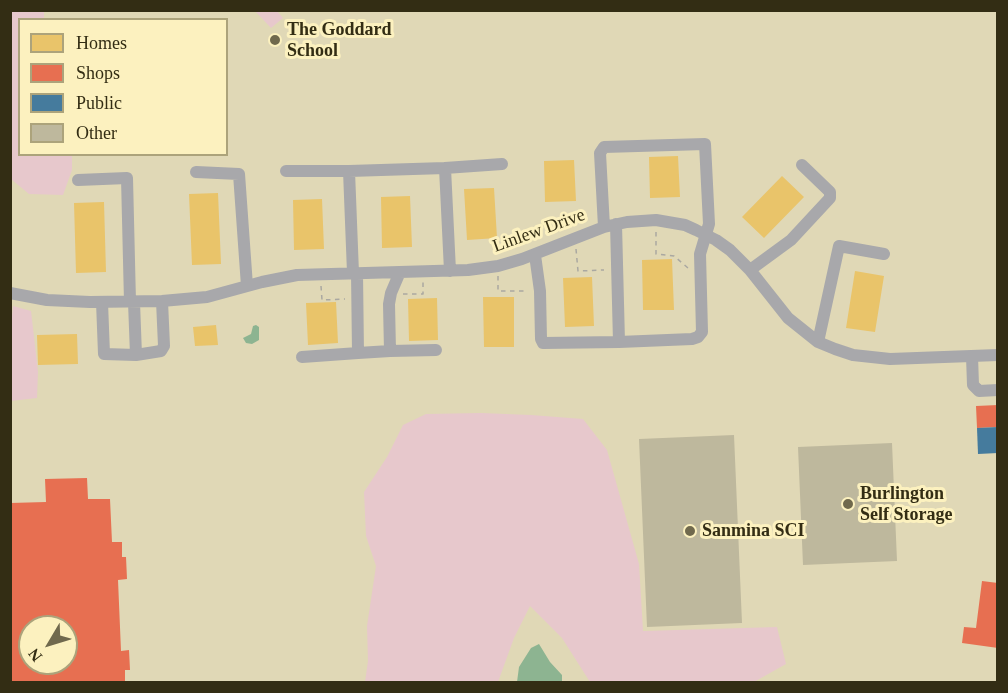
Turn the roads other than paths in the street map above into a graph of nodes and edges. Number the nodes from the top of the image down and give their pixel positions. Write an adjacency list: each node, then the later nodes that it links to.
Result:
1 (502, 164): 3 (street)
2 (802, 165): 12 (street)
3 (445, 168): 5 (street); 13 (street)
4 (286, 171): 5 (street)
5 (349, 171): 15 (street)
6 (196, 172): 16 (street)
7 (78, 180): 20 (street)
8 (610, 225): 9 (street, Linlew Drive); 9 (street); 11 (street, Linlew Drive); 21 (street)
9 (707, 235): 12 (street, Linlew Drive); 21 (street)
10 (884, 254): 22 (street)
11 (535, 255): 13 (street, Linlew Drive); 21 (street)
12 (750, 270): 22 (street, Linlew Drive)
13 (450, 271): 14 (street, Linlew Drive)
14 (400, 272): 15 (street, Linlew Drive); 24 (street)
15 (355, 273): 16 (street, Linlew Drive); 25 (street)
16 (247, 286): 18 (street, Linlew Drive)
17 (10, 293): 19 (street, Linlew Drive)
18 (162, 301): 20 (street, Linlew Drive); 26 (street)
19 (102, 302): 20 (street, Linlew Drive); 26 (street)
20 (132, 302): 26 (street)
21 (619, 342)
22 (818, 342): 28 (street, Linlew Drive)
23 (436, 350): 24 (street)
24 (390, 351): 25 (street)
25 (358, 353): 29 (street)
26 (136, 355)
27 (998, 355): 28 (street, Linlew Drive)
28 (972, 356): 30 (street)
29 (302, 357)
30 (998, 390)

